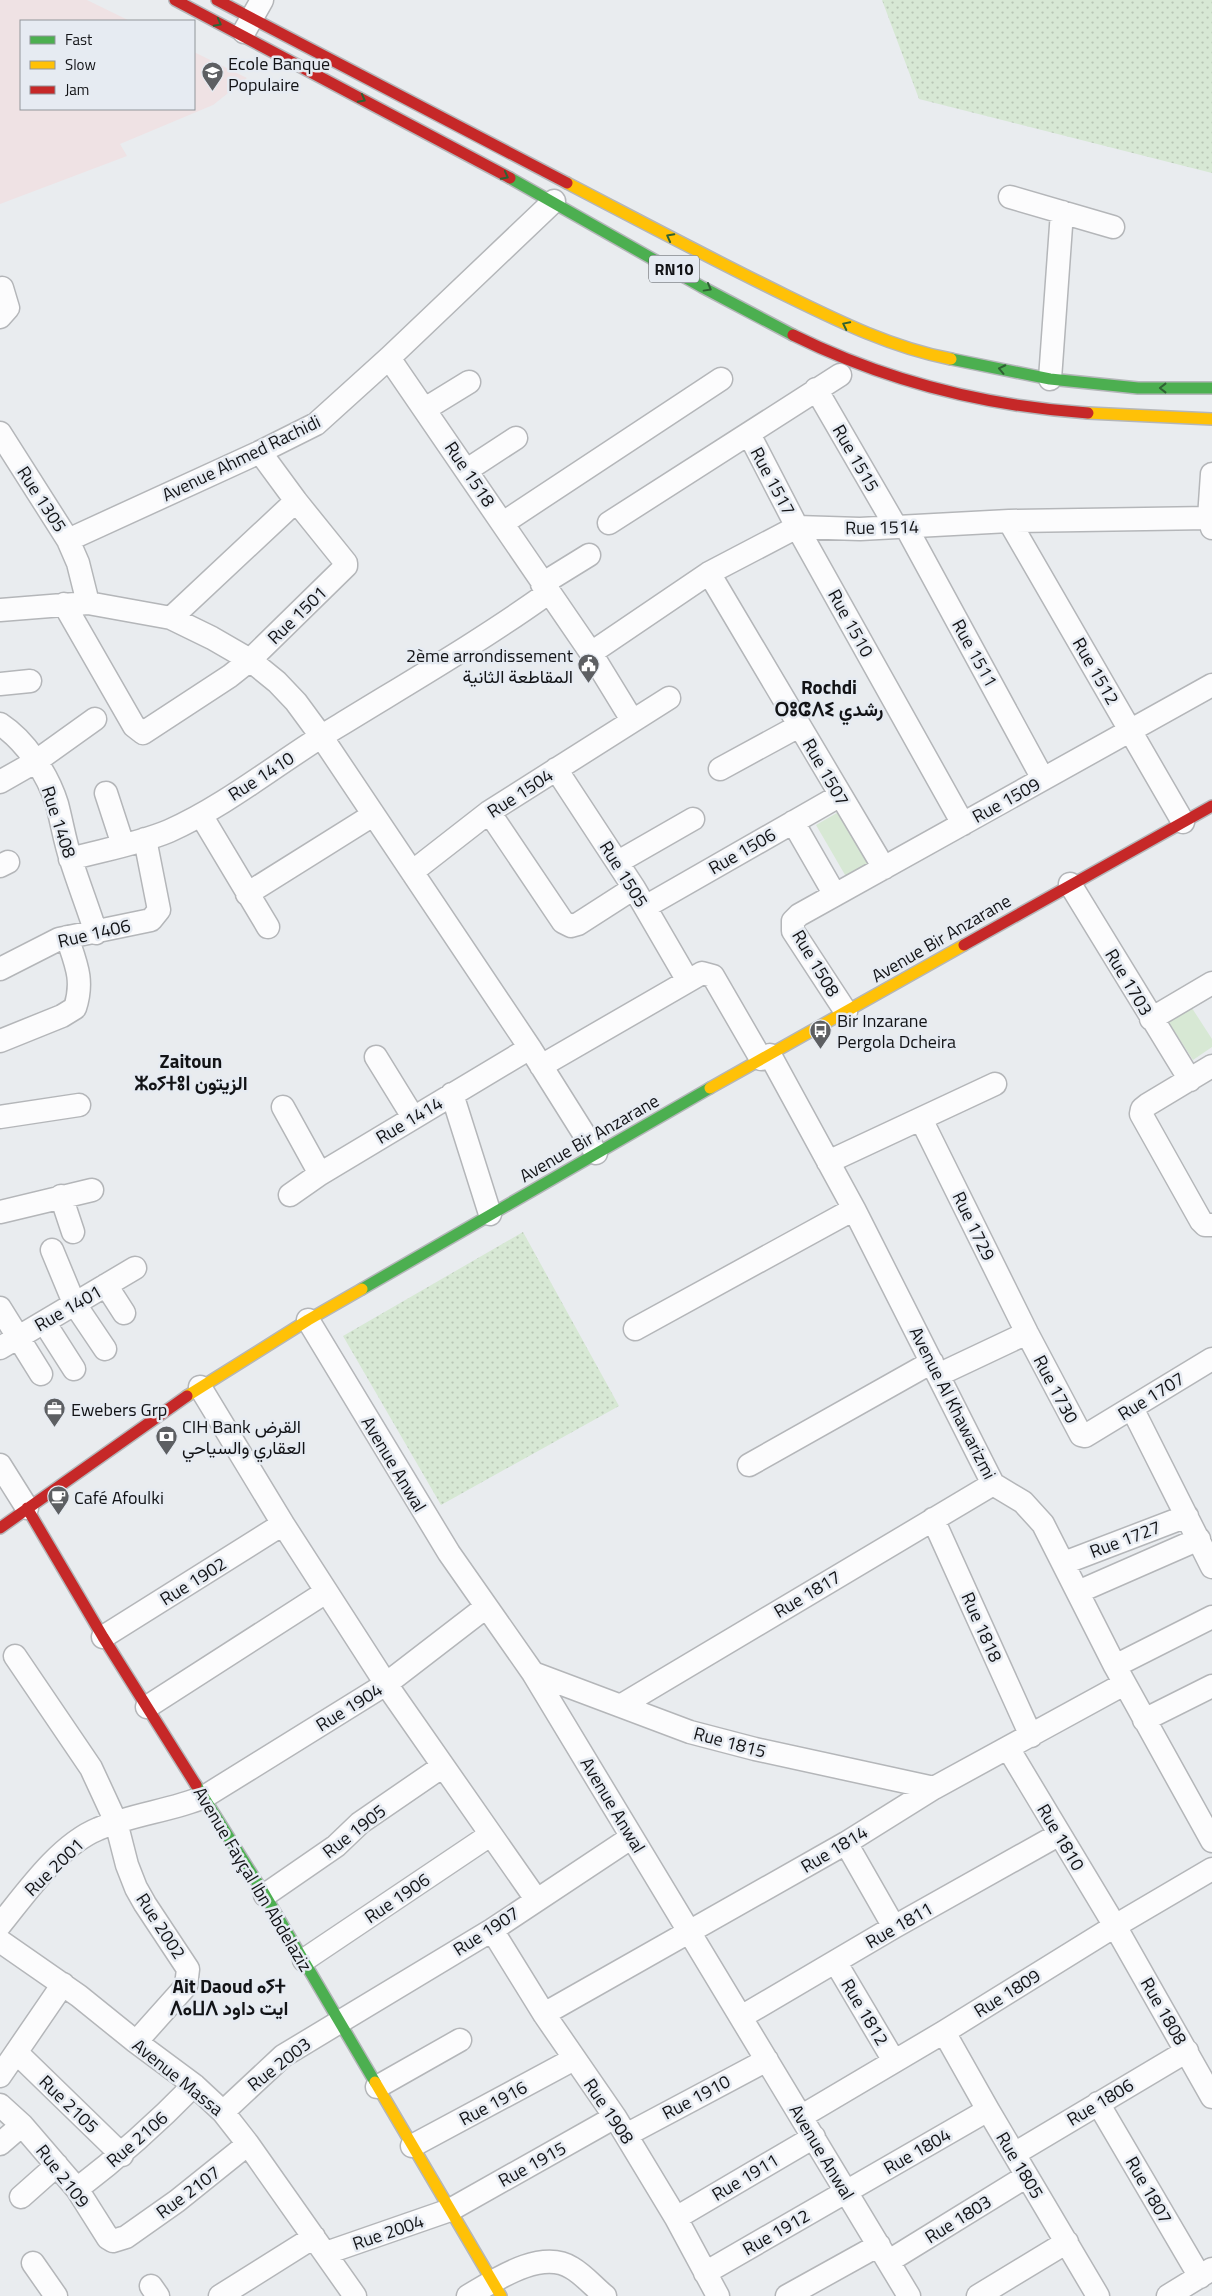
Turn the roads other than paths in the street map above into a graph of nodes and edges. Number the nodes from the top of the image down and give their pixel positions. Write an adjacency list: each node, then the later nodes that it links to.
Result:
1 (175, 0): 3 (street, RN10, one-way to 3)
2 (218, 0): 3 (street, RN10)
3 (252, 18): 5 (street, RN10, one-way to 5); 13 (street, RN10, one-way to 3)
4 (1010, 197): 6 (street)
5 (554, 201): 10 (street, Avenue Ahmed Rachidi); 18 (street, RN10, one-way to 18)
6 (1062, 212): 7 (street); 13 (street)
7 (1113, 227)
8 (2, 288): 9 (street)
9 (0, 317)
10 (389, 358): 17 (street, Rue 1518); 22 (street, Avenue Ahmed Rachidi)
11 (840, 375): 16 (street)
12 (721, 379): 27 (street)
13 (1050, 379): 15 (street, RN10, one-way to 13)
14 (469, 382): 17 (street)
15 (1212, 388)
16 (816, 389): 20 (street); 31 (street, Rue 1515)
17 (425, 409): 23 (street, Rue 1518)
18 (1212, 419)
19 (0, 433): 32 (street, Rue 1305)
20 (748, 434): 29 (street); 30 (street, Rue 1517)
21 (516, 438): 23 (street)
22 (260, 452): 25 (street); 32 (street, Avenue Ahmed Rachidi)
23 (467, 470): 27 (street, Rue 1518)
24 (1212, 474): 28 (street)
25 (296, 501): 39 (street); 41 (street, Rue 1501)
26 (1009, 521): 28 (street, Rue 1514); 31 (street, Rue 1514); 50 (street, Rue 1512)
27 (504, 523): 35 (street, Rue 1518)
28 (1210, 523)
29 (609, 524)
30 (797, 527): 31 (street, Rue 1514); 34 (street, Rue 1514); 66 (street, Rue 1510)
31 (901, 527): 55 (street, Rue 1511)
32 (68, 540): 36 (street)
33 (589, 555): 35 (street, Rue 1410)
34 (710, 572): 40 (street, Rue 1514); 49 (street, Rue 1507)
35 (545, 589): 40 (street); 51 (street, Rue 1410)
36 (88, 603): 37 (street); 39 (street)
37 (64, 604): 38 (street); 41 (street, Rue 1501)
38 (0, 610)
39 (170, 618): 41 (street)
40 (591, 653): 47 (street)
41 (250, 660): 51 (street)
42 (30, 681): 43 (street)
43 (0, 684)
44 (1212, 685): 50 (street, Rue 1509)
45 (669, 698): 47 (street, Rue 1504)
46 (95, 718): 52 (street)
47 (632, 720): 53 (street, Rue 1504)
48 (0, 724): 52 (street, Rue 1408)
49 (799, 726): 54 (street); 58 (street, Rue 1507)
50 (1130, 730): 55 (street, Rue 1509); 65 (street, Rue 1512)
51 (321, 736): 61 (street, Rue 1410); 62 (street)
52 (35, 762): 56 (street); 69 (street, Rue 1408)
53 (556, 769): 60 (street, Rue 1504); 70 (street, Rue 1505)
54 (720, 769)
55 (1043, 778): 66 (street, Rue 1509)
56 (0, 782)
57 (106, 793): 68 (street)
58 (839, 796): 64 (street, Rue 1506); 71 (street, Rue 1507)
59 (1212, 806): 65 (street, Avenue Bir Anzarane)
60 (489, 812): 72 (street, Rue 1504); 76 (street, Rue 1506)
61 (200, 815): 67 (street, Rue 1410); 74 (street)
62 (373, 815): 72 (street); 74 (street)
63 (693, 819): 70 (street)
64 (793, 822): 75 (street); 76 (street, Rue 1506)
65 (1183, 822): 73 (street, Avenue Bir Anzarane)
66 (963, 824): 71 (street, Rue 1509)
67 (144, 839): 68 (street, Rue 1410); 79 (street, Rue 1406)
68 (123, 845): 69 (street, Rue 1410)
69 (70, 859): 79 (street, Rue 1408)
70 (618, 862): 76 (street, Rue 1505)
71 (884, 868): 75 (street, Rue 1509)
72 (412, 872): 88 (street)
73 (1070, 884): 84 (street, Avenue Bir Anzarane); 85 (street, Rue 1703)
74 (247, 894): 78 (street)
75 (835, 895): 77 (street, Rue 1509)
76 (640, 898): 82 (street, Rue 1505)
77 (799, 915): 84 (street, Rue 1508)
78 (268, 927)
79 (96, 932): 80 (street, Rue 1406)
80 (67, 938): 81 (street, Rue 1406); 86 (street)
81 (0, 969)
82 (688, 982): 88 (street); 89 (street)
83 (1210, 990): 85 (street)
84 (846, 1012): 89 (street, Avenue Bir Anzarane)
85 (1152, 1019): 91 (street, Rue 1703)
86 (0, 1041)
87 (376, 1057): 97 (street)
88 (535, 1057): 93 (street, Rue 1414); 99 (street)
89 (766, 1057): 99 (street, Avenue Bir Anzarane); 100 (street, Avenue Al Khawarizmi)
90 (1212, 1066): 91 (street)
91 (1190, 1080): 108 (street)
92 (995, 1084): 98 (street)
93 (452, 1094): 97 (street, Rue 1414); 107 (street)
94 (79, 1105): 96 (street)
95 (283, 1107): 101 (street)
96 (0, 1117)
97 (413, 1117): 101 (street, Rue 1414)
98 (921, 1119): 100 (street); 119 (street, Rue 1729)
99 (596, 1153): 107 (street, Avenue Bir Anzarane)
100 (828, 1162): 105 (street, Avenue Al Khawarizmi)
101 (320, 1174): 103 (street, Rue 1414)
102 (92, 1190): 104 (street)
103 (290, 1195)
104 (61, 1196): 106 (street); 109 (street)
105 (854, 1209): 118 (street); 123 (street, Avenue Al Khawarizmi)
106 (0, 1212)
107 (490, 1214): 116 (street, Avenue Bir Anzarane)
108 (1212, 1225)
109 (73, 1232)
110 (52, 1250): 113 (street)
111 (136, 1268): 112 (street, Rue 1401)
112 (106, 1285): 113 (street, Rue 1401); 115 (street)
113 (74, 1303): 117 (street, Rue 1401); 121 (street)
114 (0, 1308): 120 (street)
115 (124, 1313)
116 (308, 1320): 126 (street, Avenue Bir Anzarane); 142 (street, Avenue Anwal)
117 (44, 1322): 120 (street, Rue 1401); 124 (street)
118 (635, 1329)
119 (1027, 1333): 123 (street); 128 (street, Rue 1730)
120 (9, 1342): 125 (street)
121 (106, 1349)
122 (1212, 1359): 127 (street, Rue 1707)
123 (935, 1368): 130 (street); 131 (street, Avenue Al Khawarizmi)
124 (74, 1369)
125 (40, 1374)
126 (200, 1387): 132 (street, Avenue Bir Anzarane); 135 (street)
127 (1132, 1408): 128 (street, Rue 1707); 133 (street)
128 (1090, 1434)
129 (0, 1465): 132 (street, Avenue Fayçal Ibn Abdelaziz)
130 (749, 1465)
131 (993, 1484): 134 (street, Rue 1817); 138 (street, Avenue Al Khawarizmi)
132 (27, 1508): 136 (street, Avenue Bir Anzarane); 144 (street, Avenue Fayçal Ibn Abdelaziz)
133 (1187, 1516): 137 (street); 138 (street, Rue 1727)
134 (932, 1519): 150 (street, Rue 1817); 153 (street, Rue 1818)
135 (283, 1524): 140 (street); 144 (street, Rue 1902)
136 (0, 1528)
137 (1199, 1539): 139 (street); 141 (street)
138 (1064, 1563): 141 (street, Avenue Al Khawarizmi)
139 (1212, 1567)
140 (326, 1592): 148 (street); 151 (street)
141 (1078, 1592): 147 (street, Avenue Al Khawarizmi)
142 (486, 1607): 146 (street, Avenue Anwal); 148 (street, Rue 1904)
143 (1212, 1617): 147 (street, Rue 1814)
144 (103, 1637): 151 (street, Avenue Fayçal Ibn Abdelaziz)
145 (15, 1656): 159 (street, Rue 2002)
146 (533, 1674): 150 (street, Rue 1815); 162 (street, Avenue Anwal)
147 (1120, 1675): 152 (street, Avenue Al Khawarizmi); 153 (street, Rue 1814)
148 (386, 1684): 155 (street); 157 (street, Rue 1904)
149 (1212, 1686): 152 (street)
150 (622, 1705): 156 (street, Rue 1815)
151 (147, 1707): 157 (street, Avenue Fayçal Ibn Abdelaziz)
152 (1144, 1720): 158 (street, Avenue Al Khawarizmi)
153 (1031, 1736): 154 (street, Rue 1814)
154 (1008, 1748): 156 (street, Rue 1814); 161 (street, Rue 1810)
155 (443, 1766): 160 (street); 166 (street, Rue 1905)
156 (934, 1788): 164 (street, Rue 1814)
157 (204, 1797): 159 (street, Rue 2001); 166 (street, Avenue Fayçal Ibn Abdelaziz)
158 (1203, 1806): 163 (street, Avenue Al Khawarizmi)
159 (116, 1822): 168 (street, Rue 2001); 182 (street, Rue 2002)
160 (490, 1835): 167 (street); 174 (street, Rue 1906)
161 (1058, 1835): 169 (street, Rue 1810); 170 (street, Rue 1811)
162 (632, 1837): 167 (street, Rue 1907); 172 (street, Avenue Anwal)
163 (1212, 1841)
164 (846, 1843): 170 (street); 172 (street, Rue 1814)
165 (1212, 1869): 169 (street, Rue 1809)
166 (265, 1895): 174 (street, Avenue Fayçal Ibn Abdelaziz)
167 (536, 1899): 171 (street, Rue 1907)
168 (0, 1925)
169 (1115, 1926): 180 (street, Rue 1809); 183 (street, Rue 1808)
170 (894, 1927): 175 (street, Rue 1811)
171 (492, 1930): 177 (street, Rue 1908); 179 (street, Rue 1907)
172 (690, 1932): 177 (street, Rue 1814); 178 (street, Avenue Anwal)
173 (0, 1941): 176 (street, Avenue Massa)
174 (304, 1960): 179 (street, Avenue Fayçal Ibn Abdelaziz)
175 (836, 1963): 178 (street, Rue 1811); 187 (street, Rue 1812)
176 (63, 1984): 182 (street, Avenue Massa); 184 (street)
177 (544, 2014): 185 (street, Rue 1908)
178 (741, 2018): 186 (street, Avenue Anwal)
179 (339, 2022): 190 (street, Avenue Fayçal Ibn Abdelaziz); 195 (street, Rue 2003)
180 (944, 2032): 187 (street, Rue 1809); 194 (street, Rue 1805)
181 (460, 2040): 190 (street)
182 (136, 2042): 189 (street, Avenue Massa)
183 (1187, 2051): 191 (street, Rue 1808); 192 (street, Rue 1806)
184 (17, 2053): 188 (street); 204 (street, Rue 2105)
185 (574, 2059): 198 (street, Rue 1908); 202 (street, Rue 1916)
186 (767, 2060): 196 (street, Avenue Anwal); 198 (street, Rue 1910)
187 (894, 2061): 196 (street, Rue 1809)
188 (0, 2076)
189 (194, 2086): 195 (street, Avenue Massa); 204 (street, Rue 2106)
190 (377, 2087): 202 (street, Avenue Fayçal Ibn Abdelaziz)
191 (1212, 2097)
192 (1098, 2103): 203 (street, Rue 1806); 218 (street, Rue 1807)
193 (0, 2105): 197 (street, Rue 2109)
194 (988, 2110): 203 (street, Rue 1805); 208 (street, Rue 1804)
195 (223, 2112): 201 (street, Avenue Massa)
196 (802, 2116): 199 (street, Avenue Anwal)
197 (22, 2126): 200 (street); 205 (street, Rue 2109)
198 (620, 2126): 210 (street, Rue 1915); 211 (street, Rue 1908)
199 (814, 2137): 208 (street, Avenue Anwal); 211 (street, Rue 1911)
200 (0, 2144)
201 (248, 2144): 212 (street, Rue 2107); 214 (street, Avenue Massa)
202 (412, 2146): 210 (street, Avenue Fayçal Ibn Abdelaziz)
203 (1014, 2154): 206 (street, Rue 1805)
204 (122, 2155): 207 (street, Rue 2106)
205 (57, 2164): 207 (street, Rue 2109); 209 (street)
206 (1027, 2176): 213 (street, Rue 1805); 215 (street, Rue 1803)
207 (77, 2189): 212 (street, Rue 2109)
208 (846, 2192): 215 (street, Avenue Anwal); 217 (street, Rue 1912)
209 (21, 2197)
210 (450, 2210): 214 (street, Rue 2004); 219 (street, Avenue Fayçal Ibn Abdelaziz)
211 (676, 2218): 217 (street, Rue 1908)
212 (126, 2237)
213 (1067, 2242): 228 (street); 229 (street, Rue 1805)
214 (320, 2245): 221 (street, Rue 2004); 222 (street, Avenue Massa)
215 (884, 2253): 226 (street, Rue 1803); 227 (street, Avenue Anwal)
216 (33, 2263): 220 (street)
217 (705, 2273): 225 (street, Rue 1908)
218 (1206, 2273): 230 (street)
219 (497, 2289): 223 (street); 224 (street)
220 (56, 2296)
221 (220, 2296)
222 (355, 2296)
223 (468, 2296)
224 (604, 2296)
225 (718, 2296)
226 (787, 2296)
227 (909, 2296)
228 (978, 2296)
229 (1098, 2296)
230 (1168, 2296)

